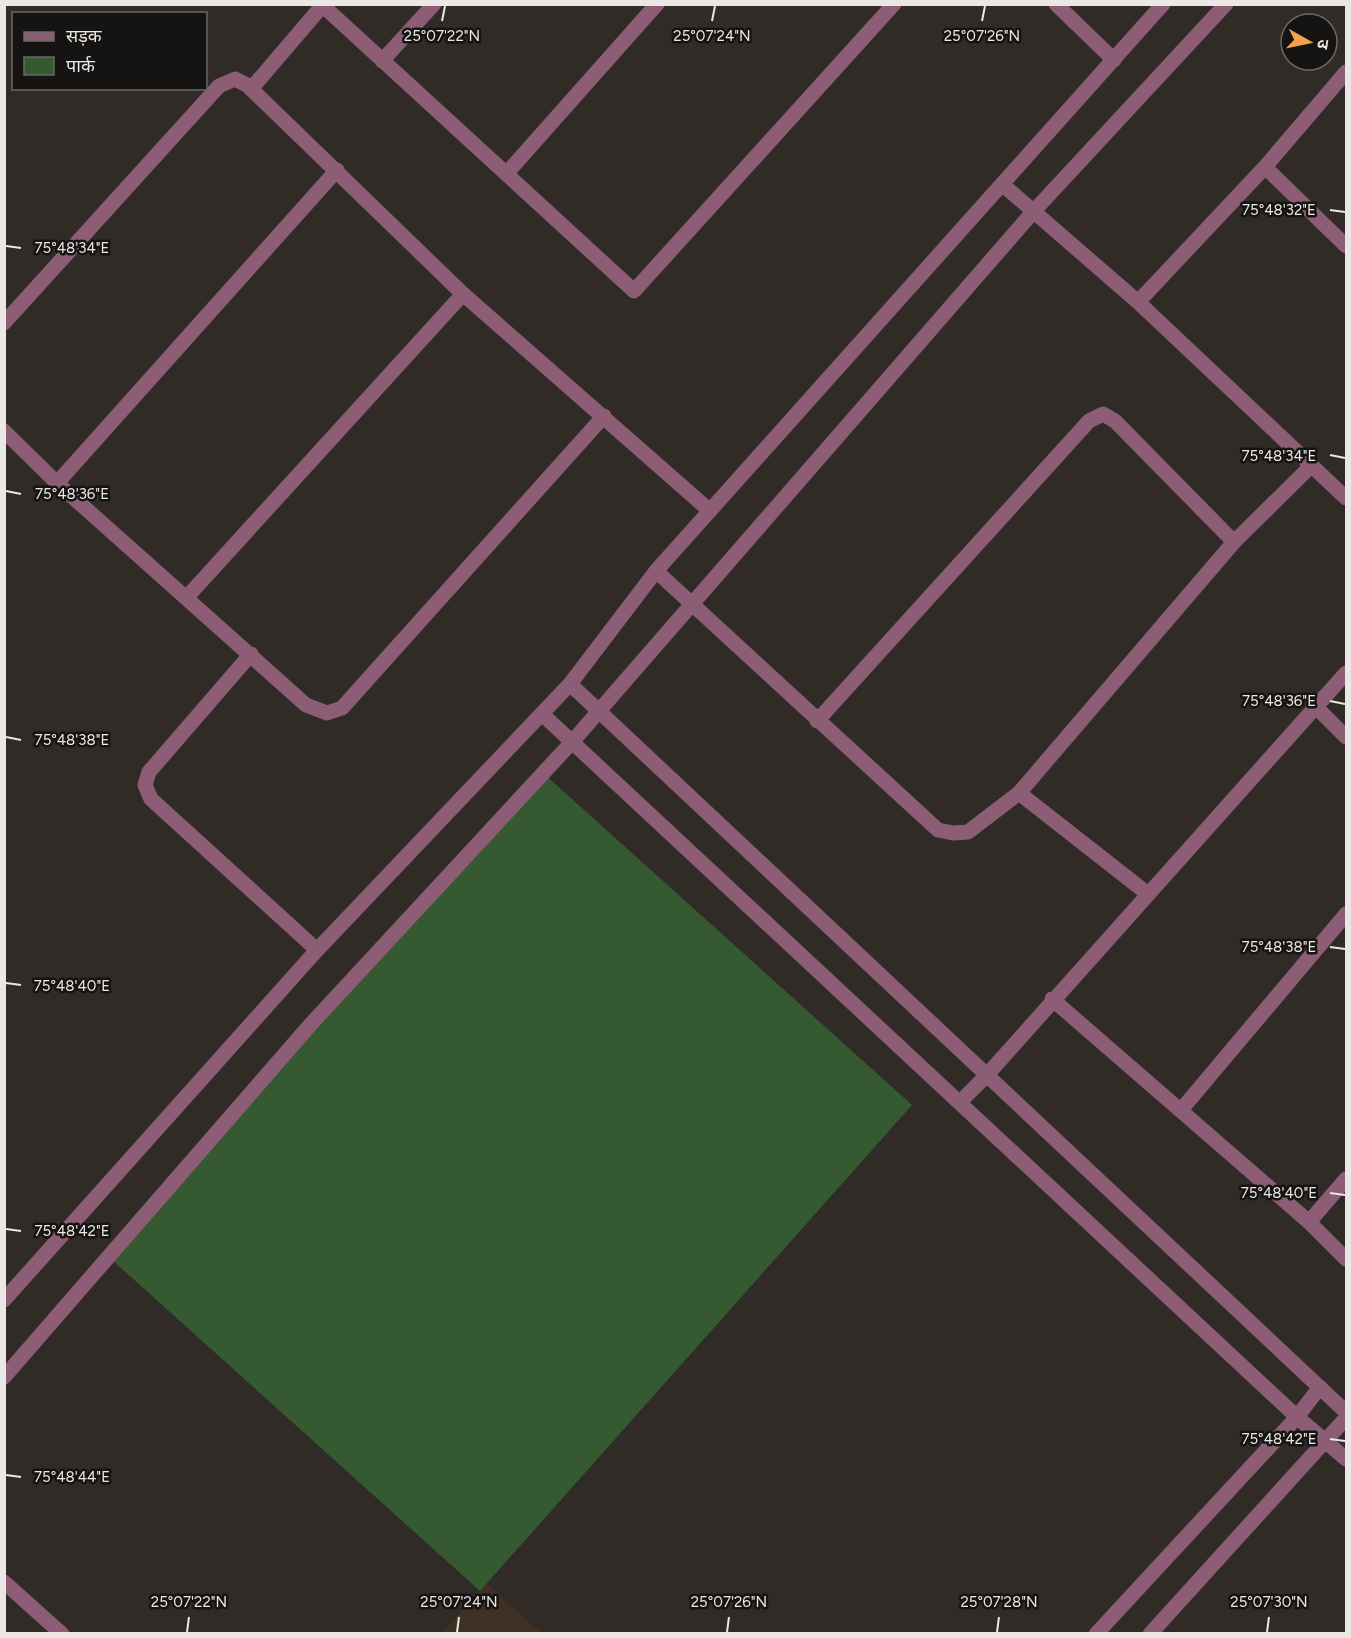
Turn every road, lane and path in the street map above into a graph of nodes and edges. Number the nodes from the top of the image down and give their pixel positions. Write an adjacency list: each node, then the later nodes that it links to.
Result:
1 (434, 4): 9 (street)
2 (657, 4): 14 (street)
3 (894, 4): 14 (street)
4 (1056, 4): 8 (street)
5 (1163, 4): 8 (street)
6 (1226, 4): 16 (street)
7 (321, 5): 9 (street); 11 (street)
8 (1114, 60): 15 (street)
9 (382, 61): 14 (street)
10 (1346, 73): 12 (street)
11 (251, 89): 13 (street); 20 (street)
12 (1265, 167): 17 (street); 19 (street)
13 (337, 170): 18 (street); 24 (street)
14 (506, 174)
15 (1002, 184): 16 (street); 26 (street)
16 (1033, 212): 19 (street); 30 (street)
17 (1347, 246)
18 (463, 294): 21 (street); 29 (street)
19 (1138, 302): 23 (street)
20 (4, 323)
21 (604, 416): 26 (street); 31 (street)
22 (4, 431): 24 (street)
23 (1311, 466): 25 (street); 27 (street)
24 (57, 483): 29 (street)
25 (1347, 498)
26 (710, 511): 28 (street)
27 (1234, 542): 37 (street); 40 (street)
28 (656, 571): 30 (street); 33 (street)
29 (187, 597): 31 (street)
30 (692, 605): 35 (street); 37 (street)
31 (251, 654): 43 (street)
32 (1347, 673): 34 (street)
33 (570, 684): 35 (street); 36 (street)
34 (1316, 707): 38 (street); 41 (street)
35 (598, 711): 39 (street); 45 (street)
36 (542, 714): 39 (street); 43 (street)
37 (818, 721): 40 (street)
38 (1347, 737)
39 (572, 742): 46 (street); 52 (street)
40 (1020, 793): 41 (street)
41 (1148, 894): 44 (street)
42 (1347, 914): 47 (street)
43 (317, 950): 51 (street)
44 (1052, 999): 45 (street); 47 (street)
45 (986, 1076): 46 (street); 53 (street)
46 (960, 1102): 55 (street)
47 (1181, 1110): 49 (street)
48 (1347, 1179): 49 (street)
49 (1309, 1222): 50 (street)
50 (1347, 1259)
51 (4, 1300)
52 (4, 1377)
53 (1320, 1387): 54 (street); 55 (street)
54 (1347, 1412)
55 (1297, 1417): 57 (street); 61 (street)
56 (1347, 1418): 57 (street)
57 (1325, 1440): 58 (street); 62 (street)
58 (1347, 1458)
59 (4, 1582): 60 (street)
60 (62, 1634)
61 (1096, 1634)
62 (1150, 1634)

